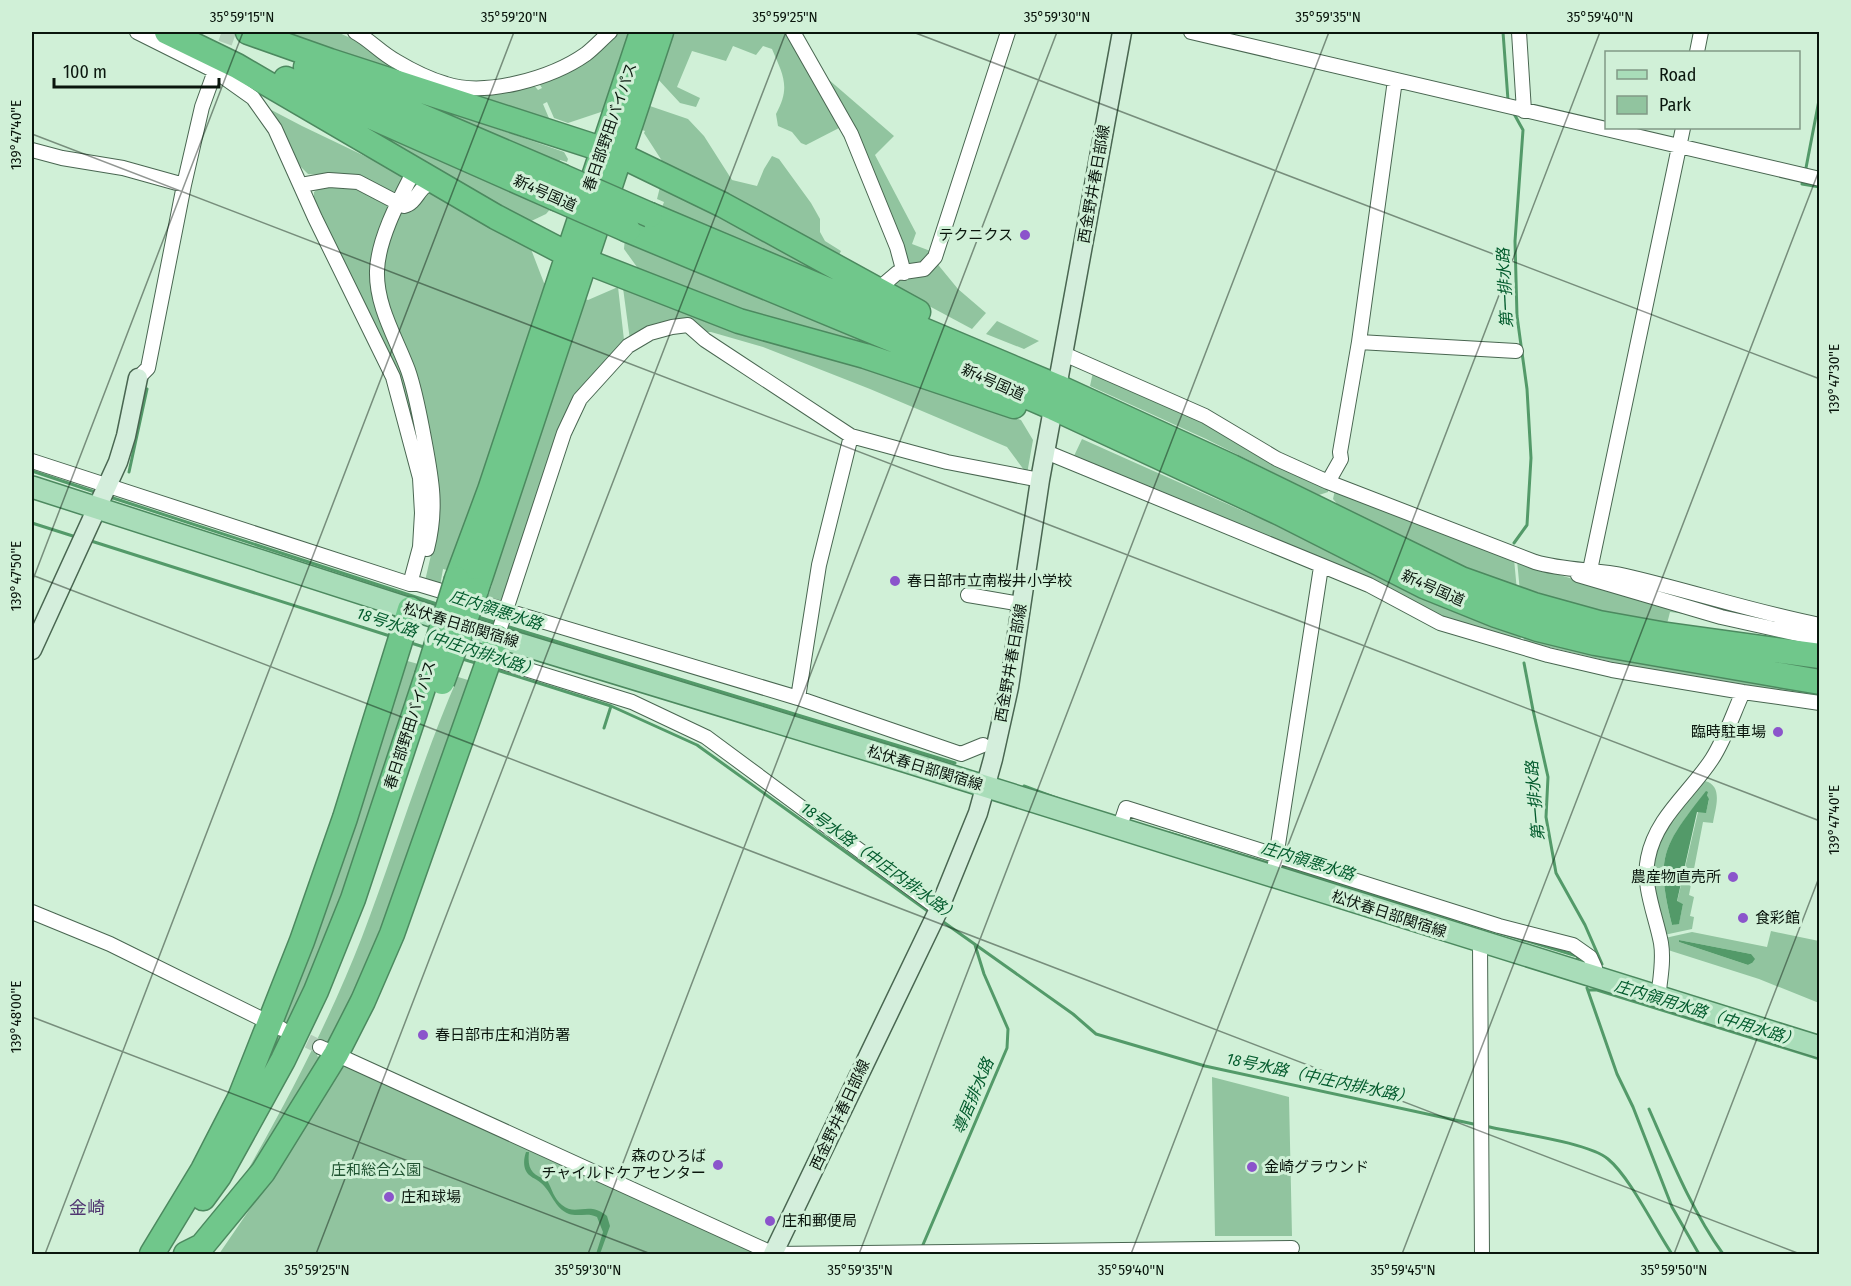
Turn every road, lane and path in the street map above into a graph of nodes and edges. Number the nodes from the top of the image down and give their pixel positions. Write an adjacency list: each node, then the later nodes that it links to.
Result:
1 (137, 32): 17 (street)
2 (167, 32): 24 (highway)
3 (180, 32): 29 (highway, 新4号国道)
4 (227, 32): 29 (highway, 新4号国道)
5 (248, 32): 23 (highway)
6 (355, 32): 7 (street)
7 (610, 32)
8 (642, 32): 23 (highway, 春日部野田バイパス)
9 (662, 32): 23 (highway, 春日部野田バイパス)
10 (793, 32): 32 (street)
11 (1008, 32): 32 (street)
12 (1122, 32): 36 (main road, 西金野井春日部線)
13 (1191, 32): 18 (street)
14 (1519, 32): 19 (street)
15 (1701, 32): 16 (street)
16 (1697, 51)
17 (216, 71): 26 (street); 27 (street)
18 (1395, 80): 19 (street); 34 (street)
19 (1524, 111): 21 (street)
20 (1683, 129): 21 (street)
21 (1679, 147): 25 (street); 48 (street)
22 (32, 150): 26 (street)
23 (611, 152): 31 (highway, 春日部野田バイパス); 33 (highway)
24 (415, 169): 28 (highway); 30 (street)
25 (1820, 179)
26 (184, 185): 37 (street)
27 (301, 185): 30 (street); 49 (street)
28 (443, 186): 30 (street); 31 (highway)
29 (558, 187): 38 (highway, 新4号国道, bridge); 38 (highway, 新4号国道, bridge)
30 (398, 203): 49 (street)
31 (576, 257): 38 (highway); 57 (highway, 春日部野田バイパス, bridge)
32 (904, 273): 33 (street)
33 (877, 290): 38 (highway)
34 (1359, 342): 35 (street); 45 (street)
35 (1516, 351)
36 (1064, 354): 38 (main road, 西金野井春日部線); 45 (street)
37 (138, 378): 44 (main road)
38 (1054, 405): 40 (main road, 西金野井春日部線); 45 (highway, 新4号国道); 45 (highway)
39 (851, 436): 42 (street); 54 (street); 60 (street)
40 (1046, 452): 42 (main road, 西金野井春日部線); 46 (street)
41 (32, 461): 44 (street)
42 (1040, 480): 51 (main road, 西金野井春日部線)
43 (32, 487): 44 (main road, 松伏春日部関宿線)
44 (102, 496): 49 (main road, 松伏春日部関宿線); 55 (main road)
45 (1325, 500): 47 (street); 56 (highway, 新4号国道); 58 (highway, 新4号国道)
46 (1321, 567): 59 (street); 64 (street)
47 (1556, 568): 48 (street); 53 (street)
48 (1590, 570): 52 (street)
49 (413, 594): 54 (main road, 松伏春日部関宿線); 70 (highway)
50 (968, 595): 51 (street)
51 (1021, 604): 63 (main road, 西金野井春日部線)
52 (1820, 625)
53 (1820, 639)
54 (495, 641): 60 (street); 63 (main road, 松伏春日部関宿線); 65 (street); 72 (highway)
55 (32, 650)
56 (1820, 656)
57 (434, 679): 75 (highway, 春日部野田バイパス); 76 (highway, 春日部野田バイパス)
58 (1820, 682)
59 (1743, 692): 61 (street); 69 (street)
60 (798, 698): 62 (street)
61 (1820, 703)
62 (983, 745)
63 (986, 787): 64 (main road, 松伏春日部関宿線); 65 (main road, 西金野井春日部線)
64 (1274, 866): 67 (main road, 松伏春日部関宿線); 68 (street)
65 (939, 909): 77 (main road, 西金野井春日部線)
66 (32, 912): 70 (street)
67 (1480, 943): 68 (main road, 松伏春日部関宿線); 78 (street)
68 (1593, 978): 69 (main road, 松伏春日部関宿線)
69 (1658, 998): 71 (main road, 松伏春日部関宿線)
70 (276, 1026): 74 (highway)
71 (1820, 1047)
72 (328, 1051): 76 (highway); 77 (street)
73 (1292, 1248): 77 (street)
74 (152, 1254)
75 (164, 1254)
76 (186, 1254)
77 (773, 1254)
78 (1482, 1254)

